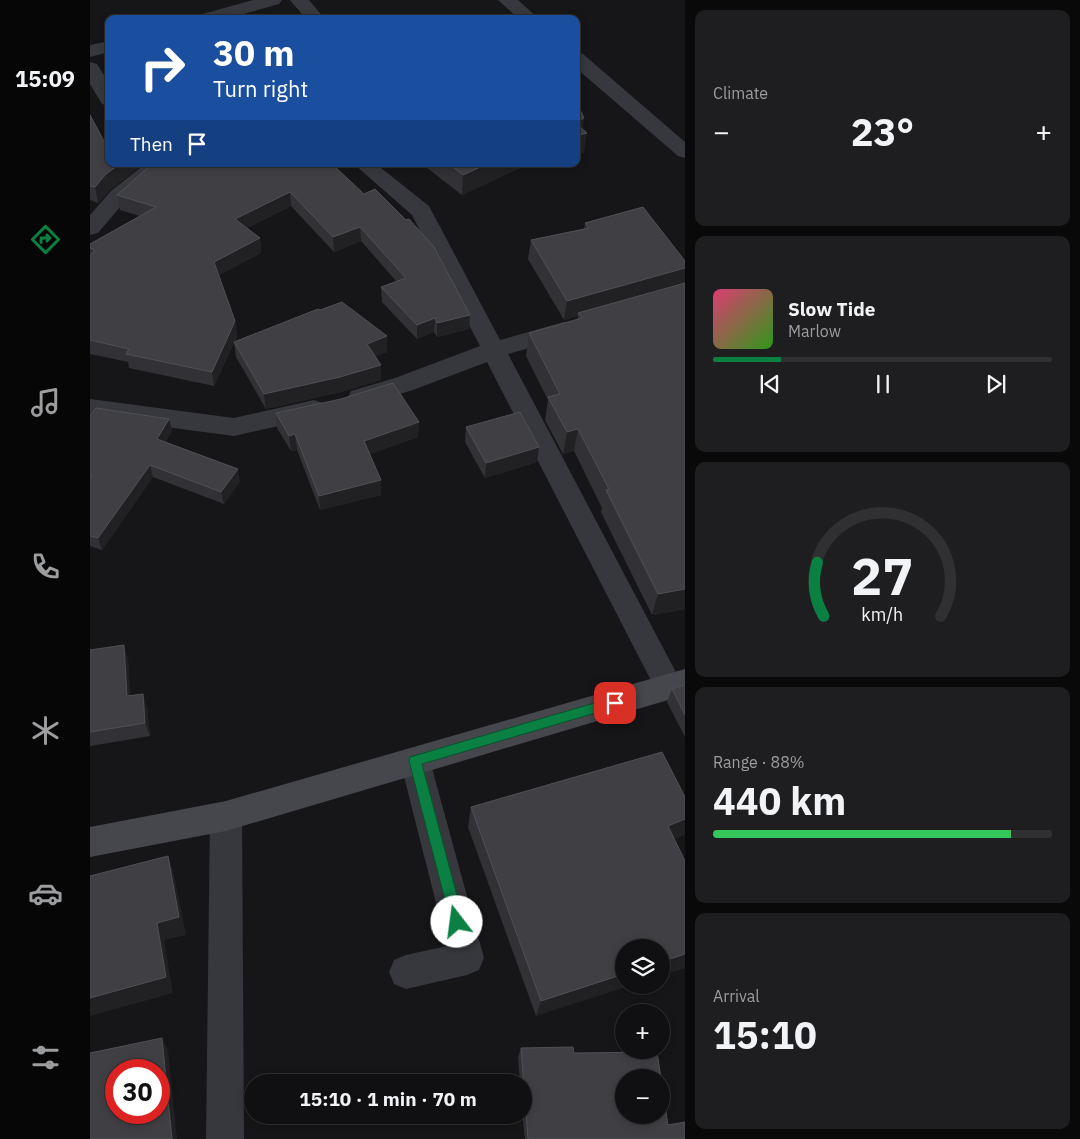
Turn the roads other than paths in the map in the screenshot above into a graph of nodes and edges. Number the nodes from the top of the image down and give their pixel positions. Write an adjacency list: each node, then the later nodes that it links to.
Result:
1 (273, 0): 4 (street)
2 (299, 0): 5 (street)
3 (507, 0): 6 (street)
4 (219, 15)
5 (312, 15)
6 (525, 15)
7 (105, 47): 8 (street)
8 (90, 51)
9 (580, 61): 12 (street)
10 (90, 68): 11 (street)
11 (105, 93)
12 (685, 152)
13 (150, 167): 15 (street)
14 (368, 167): 17 (street)
15 (90, 228)
16 (580, 325): 17 (street)
17 (494, 350): 18 (street); 19 (street)
18 (90, 408)
19 (677, 684): 20 (main road)
20 (415, 761): 21 (main road); 23 (street)
21 (226, 816): 22 (main road); 24 (street)
22 (90, 842)
23 (406, 972)
24 (225, 1139)

